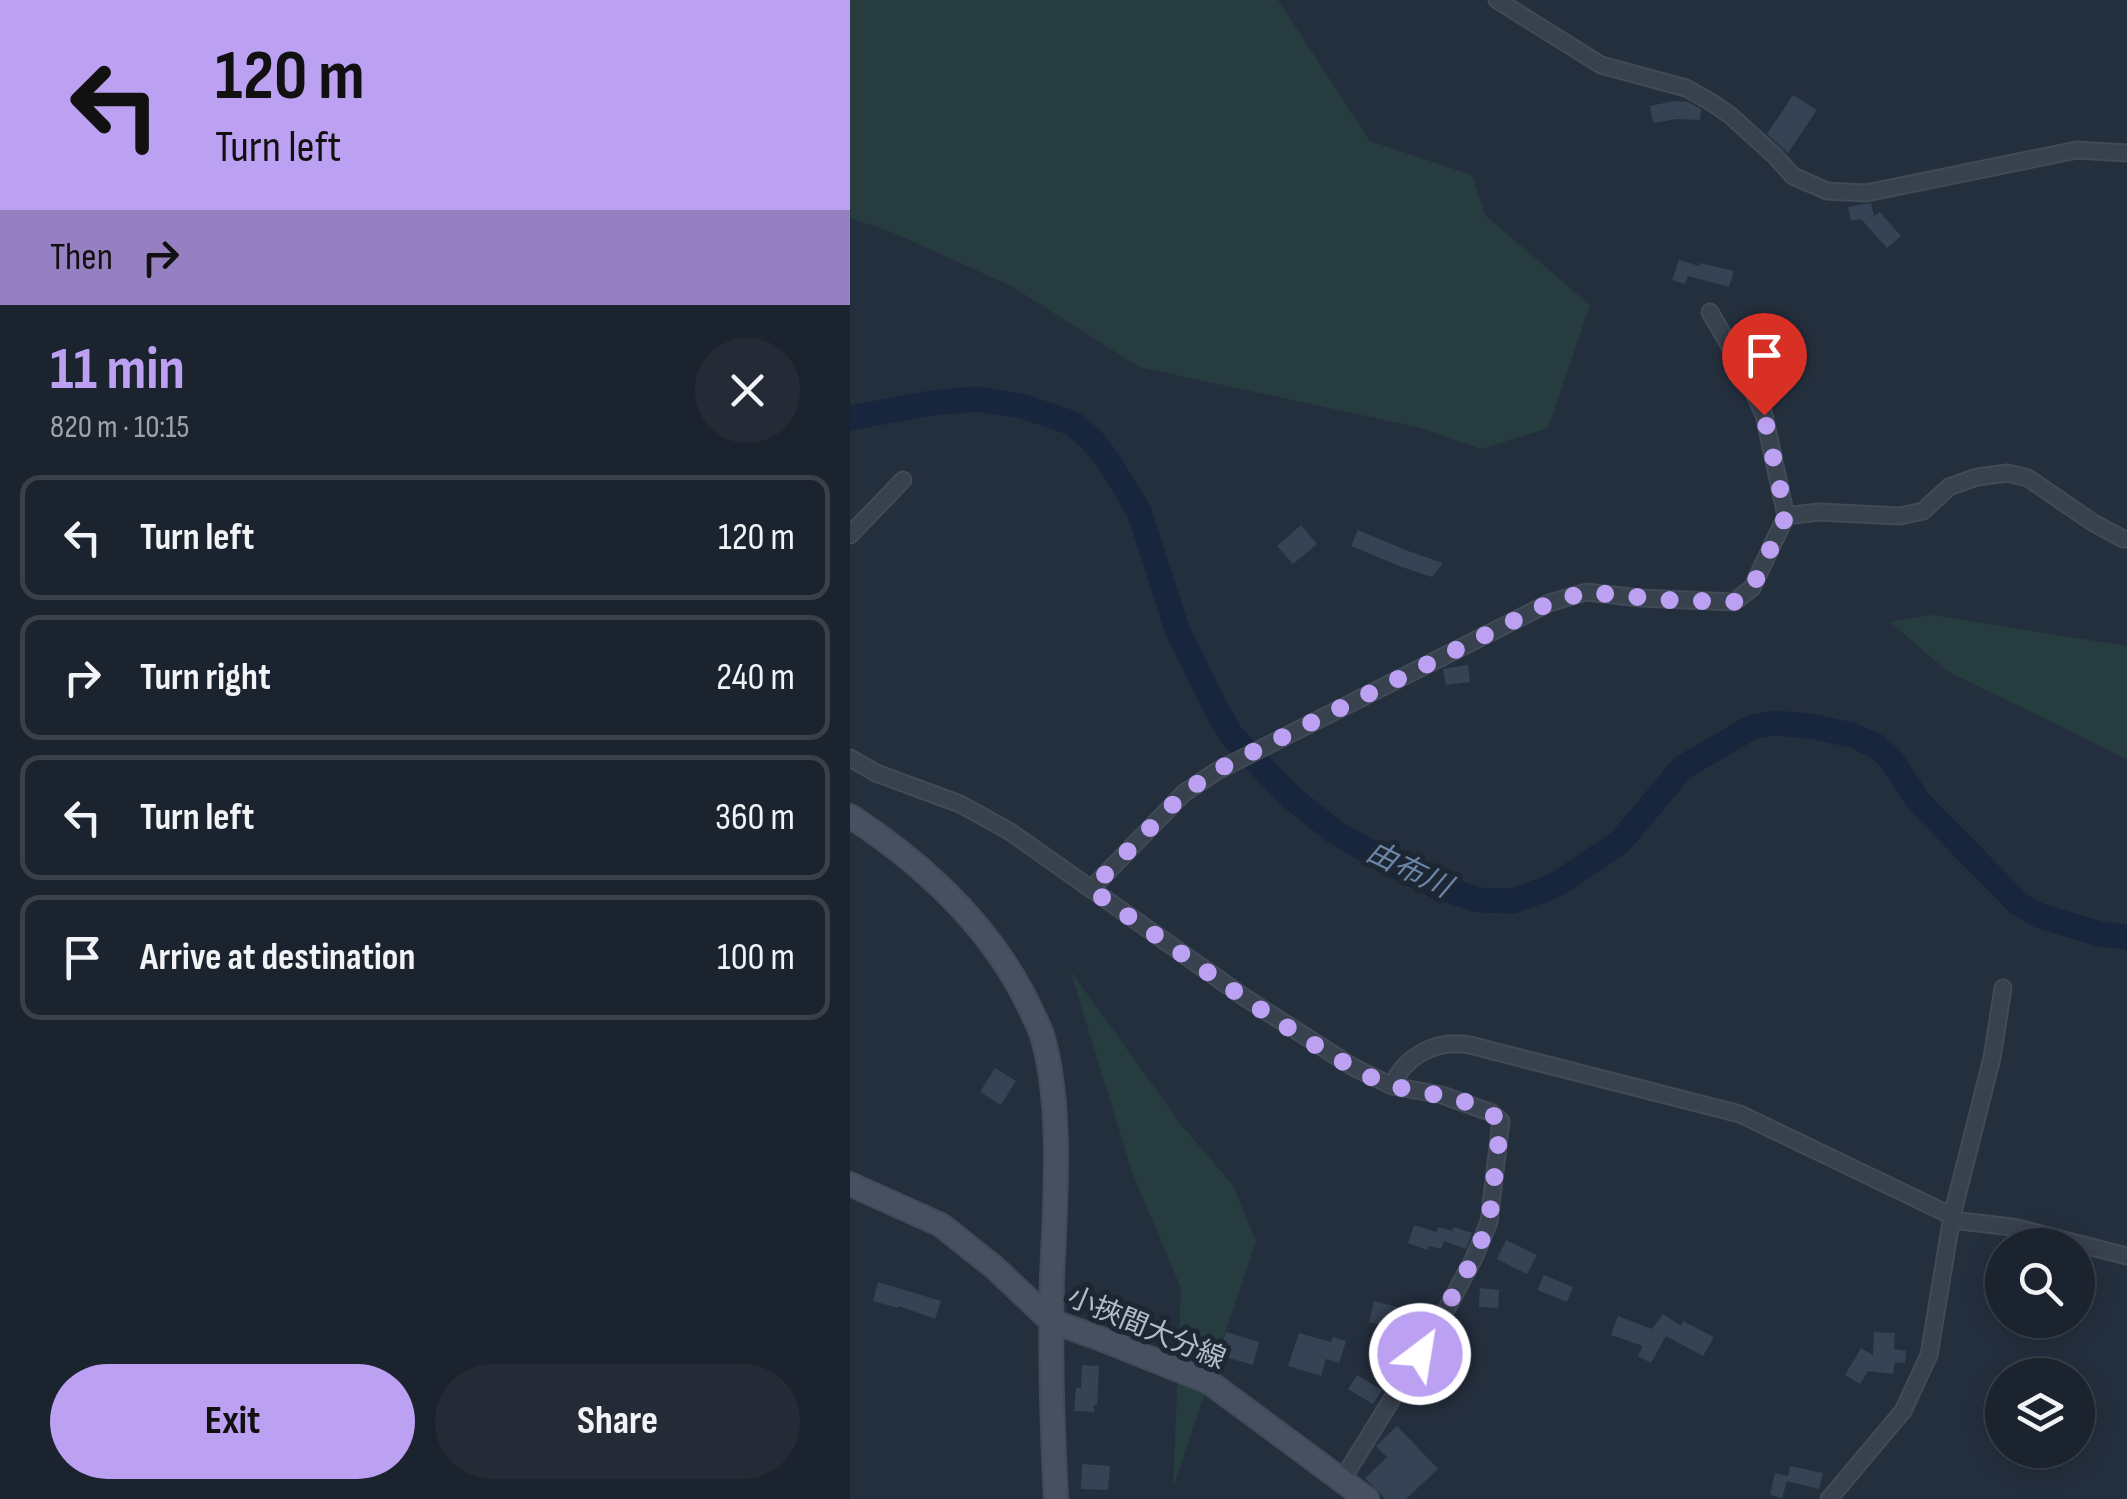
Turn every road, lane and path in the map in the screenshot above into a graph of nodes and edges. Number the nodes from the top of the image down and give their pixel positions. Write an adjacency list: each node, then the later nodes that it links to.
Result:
1 (1498, 0): 2 (street)
2 (2127, 152)
3 (1710, 312): 5 (street)
4 (903, 480): 6 (street)
5 (1786, 516): 7 (street); 10 (street)
6 (850, 535)
7 (2127, 539)
8 (850, 758): 10 (street)
9 (850, 816): 16 (street)
10 (1092, 888): 12 (street)
11 (2002, 988): 14 (street)
12 (1392, 1086): 14 (street); 17 (street)
13 (850, 1184): 16 (street, 小挾間大分線)
14 (1952, 1218): 15 (street); 20 (street)
15 (2127, 1256)
16 (1051, 1321): 17 (street, 小挾間大分線); 18 (street)
17 (1342, 1480): 19 (street, 小挾間大分線)
18 (1056, 1499)
19 (1367, 1499)
20 (1829, 1499)

